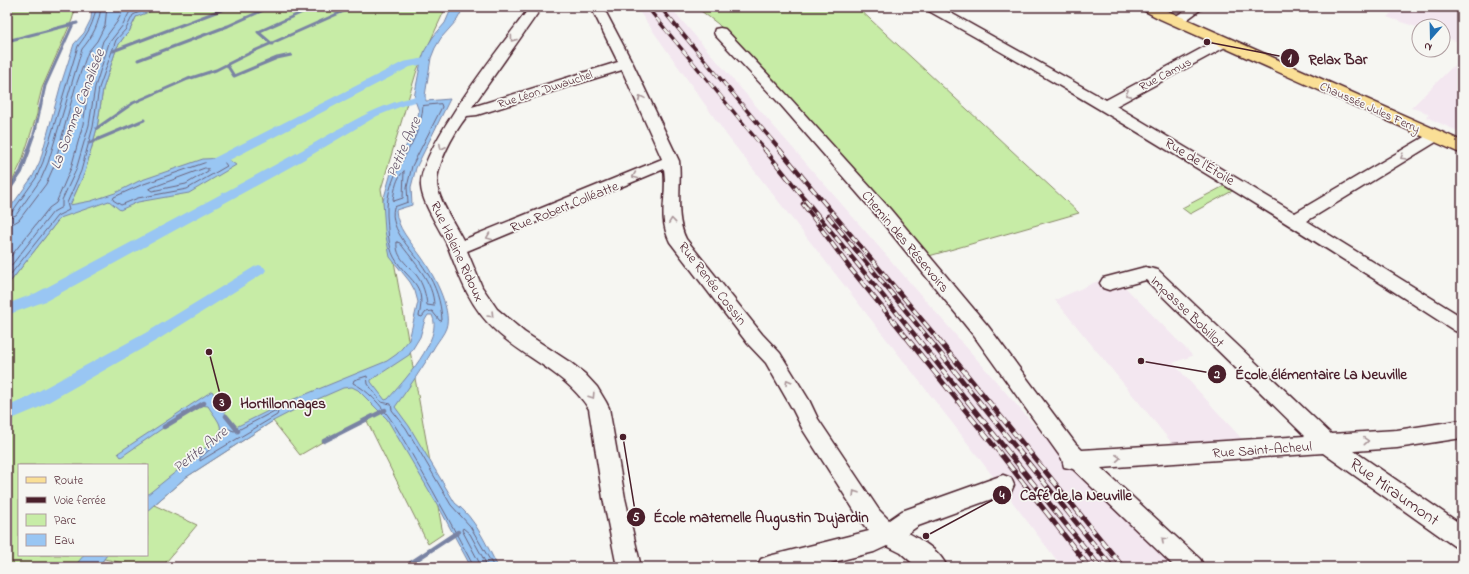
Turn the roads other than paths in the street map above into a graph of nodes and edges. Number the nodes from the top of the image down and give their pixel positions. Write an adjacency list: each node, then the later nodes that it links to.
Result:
1 (536, 7): 11 (street, Rue Haleine Ridoux, one-way to 11)
2 (597, 7): 9 (street, Rue Renée Cossin)
3 (1148, 7): 6 (main road, Chaussée Jules Ferry)
4 (1161, 7): 6 (main road, Chaussée Jules Ferry)
5 (940, 9): 10 (street, Rue de l'Étoile)
6 (1186, 15): 8 (main road, Chaussée Jules Ferry); 13 (main road, Chaussée Jules Ferry)
7 (720, 32): 22 (street, Chemin des Réservoirs)
8 (1224, 42): 10 (street, Rue Camus, one-way to 10); 12 (main road, Chaussée Jules Ferry)
9 (626, 64): 11 (street, Rue Léon Duvauchel); 15 (street, Rue Renée Cossin, one-way to 9)
10 (1107, 105): 16 (street, Rue de l'Étoile)
11 (464, 112): 17 (street, Rue Haleine Ridoux, one-way to 17)
12 (1436, 136): 14 (main road, Chaussée Jules Ferry); 16 (street, one-way to 16)
13 (1462, 141)
14 (1462, 148)
15 (671, 161): 17 (street, Rue Robert Colléatte, one-way to 17); 24 (street, Rue Renée Cossin, one-way to 15)
16 (1296, 220): 19 (street, Rue de l'Étoile)
17 (457, 248): 26 (street, Rue Haleine Ridoux, one-way to 26)
18 (1109, 283): 21 (street, Impasse Bobillot)
19 (1462, 326)
20 (1458, 434): 21 (street, Rue Saint-Acheul, one-way to 20)
21 (1327, 444): 22 (street, Rue Saint-Acheul, one-way to 21); 25 (street, Rue Miraumont)
22 (1070, 460): 29 (street, Chemin des Réservoirs, one-way to 22)
23 (1003, 485): 24 (street)
24 (887, 535): 27 (street); 28 (street)
25 (1462, 538)
26 (629, 567)
27 (769, 567)
28 (935, 567)
29 (1192, 567)

